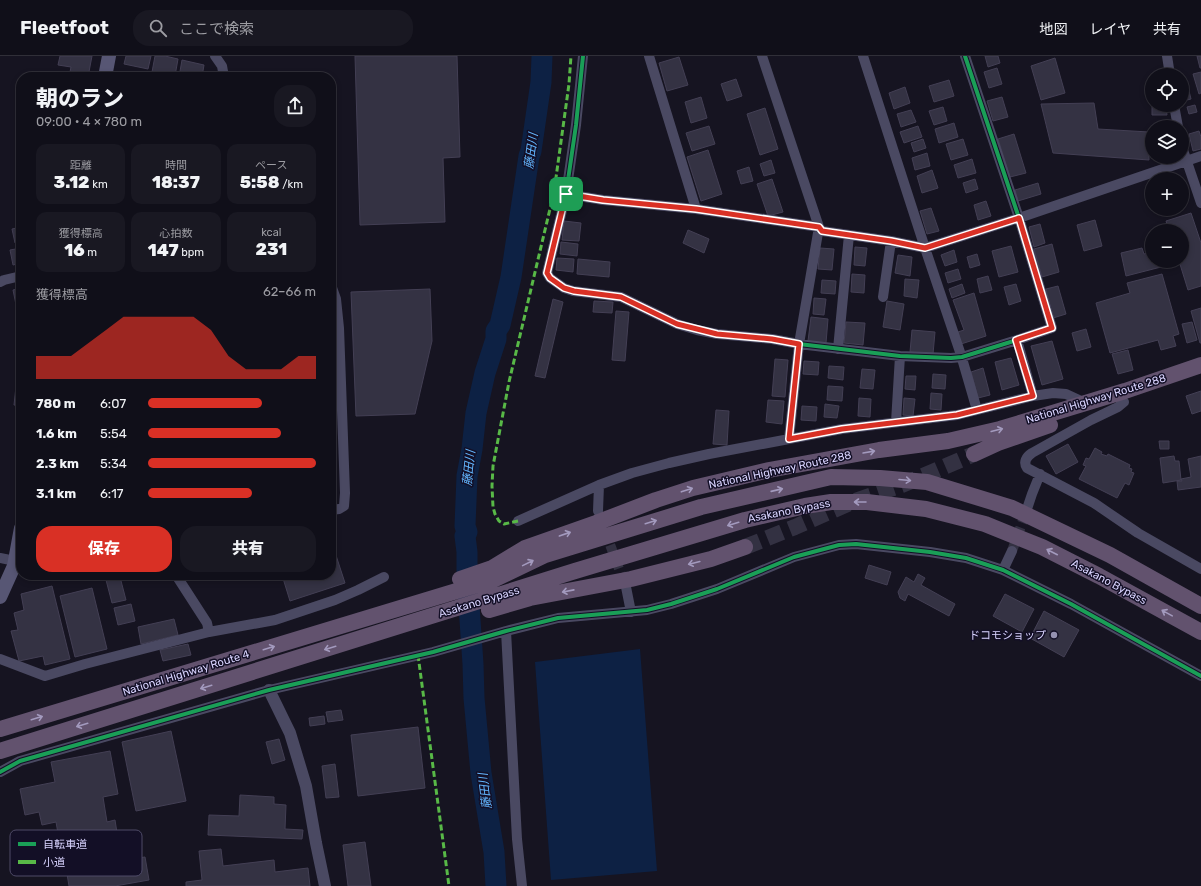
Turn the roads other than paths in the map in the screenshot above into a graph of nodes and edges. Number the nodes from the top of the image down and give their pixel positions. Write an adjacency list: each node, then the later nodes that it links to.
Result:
1 (109, 56): 10 (main road)
2 (214, 56): 11 (street)
3 (583, 56): 16 (street)
4 (649, 56): 18 (street)
5 (762, 56): 20 (street)
6 (863, 56): 23 (street)
7 (966, 56): 19 (street)
8 (1167, 56): 9 (street)
9 (1169, 68)
10 (106, 72)
11 (223, 72)
12 (1201, 156): 13 (street)
13 (1189, 159)
14 (1174, 164): 19 (street)
15 (1187, 164): 17 (street)
16 (566, 194): 18 (street); 29 (street)
17 (1201, 203)
18 (696, 209): 20 (street)
19 (1019, 218): 23 (street); 28 (street)
20 (819, 227): 21 (street); 29 (street)
21 (849, 235): 22 (street); 30 (street)
22 (891, 241): 23 (street); 26 (street)
23 (925, 248): 32 (street)
24 (16, 277): 25 (street)
25 (0, 282)
26 (883, 297)
27 (336, 299): 44 (street)
28 (1016, 340): 32 (street); 35 (street)
29 (799, 344): 30 (street); 40 (street)
30 (838, 349): 31 (street)
31 (900, 356): 32 (street); 39 (street)
32 (962, 357): 38 (street)
33 (1201, 365): 37 (highway, National Highway Route 288)
34 (1201, 375): 36 (highway, National Highway Route 288)
35 (1033, 396): 37 (street); 38 (street)
36 (1124, 402): 41 (highway, National Highway Route 288); 42 (street)
37 (1083, 404): 55 (highway, National Highway Route 288, one-way to 37)
38 (977, 410): 39 (street)
39 (896, 422): 40 (street)
40 (789, 439): 43 (street)
41 (974, 454)
42 (1040, 474): 46 (street); 53 (street)
43 (599, 485): 45 (street); 47 (street)
44 (336, 509)
45 (598, 511)
46 (1026, 512)
47 (518, 521)
48 (745, 547): 60 (highway, one-way to 60)
49 (1012, 551): 54 (street)
50 (16, 556): 52 (main road)
51 (0, 558): 52 (street)
52 (15, 561): 59 (main road)
53 (1201, 569)
54 (1003, 570): 62 (street); 68 (street)
55 (492, 574): 61 (highway, Asakano Bypass, one-way to 61); 63 (highway, National Highway Route 288)
56 (384, 576): 64 (street)
57 (179, 580): 64 (street)
58 (626, 587): 62 (street)
59 (0, 597)
60 (495, 603): 66 (highway, Asakano Bypass, one-way to 60); 71 (highway, National Highway Route 4, one-way to 71)
61 (1201, 606)
62 (631, 612): 65 (street)
63 (373, 616): 70 (highway, National Highway Route 4, one-way to 63)
64 (209, 632): 67 (street)
65 (502, 632): 69 (street); 74 (street)
66 (1201, 632)
67 (0, 659)
68 (1201, 676)
69 (269, 690): 72 (street); 73 (street)
70 (0, 729)
71 (0, 751)
72 (0, 772)
73 (325, 886)
74 (522, 886)

